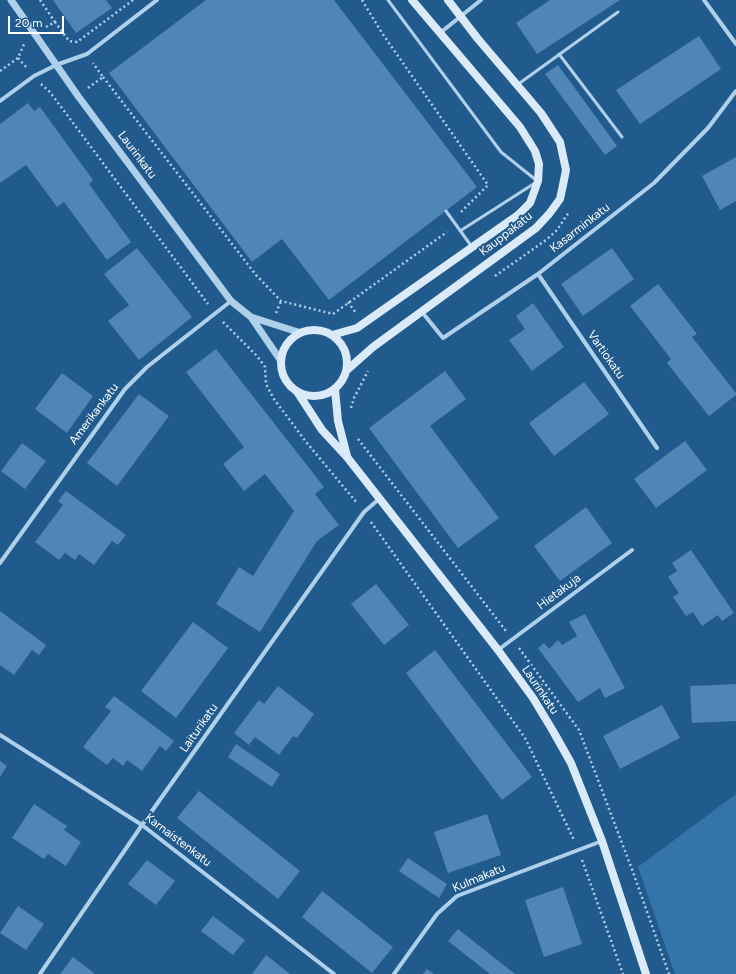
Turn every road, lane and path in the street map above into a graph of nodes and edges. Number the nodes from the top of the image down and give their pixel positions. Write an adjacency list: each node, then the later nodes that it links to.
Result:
1 (11, 0): 15 (street, Laurinkatu)
2 (40, 0): 13 (path)
3 (134, 0): 16 (path)
4 (157, 0): 18 (street)
5 (362, 0): 33 (path)
6 (388, 0): 31 (lane)
7 (412, 0): 14 (main road, Kauppakatu)
8 (448, 0): 12 (main road, Kauppakatu)
9 (481, 0): 12 (street)
10 (704, 0): 17 (street)
11 (618, 12): 19 (lane)
12 (461, 16): 14 (street); 25 (main road, Kauppakatu)
13 (55, 22): 15 (path); 16 (path)
14 (440, 33): 31 (main road, Kauppakatu)
15 (34, 35): 20 (path); 21 (street, Laurinkatu)
16 (78, 42): 18 (path)
17 (736, 44)
18 (87, 54): 21 (street); 24 (path)
19 (559, 54): 25 (lane); 30 (lane)
20 (18, 58): 22 (path); 23 (path)
21 (56, 64): 23 (street); 27 (street, Laurinkatu)
22 (0, 71)
23 (34, 76): 28 (street); 29 (path)
24 (103, 77): 27 (path); 33 (path)
25 (517, 85): 38 (main road, Kauppakatu)
26 (736, 91): 36 (street, Kasarminkatu)
27 (78, 96): 29 (path); 37 (street, Laurinkatu)
28 (0, 101)
29 (62, 109): 39 (path)
30 (622, 137)
31 (538, 181): 34 (lane); 35 (main road, Kauppakatu)
32 (446, 211): 33 (lane)
33 (453, 221): 34 (lane)
34 (460, 231): 35 (lane)
35 (472, 247): 42 (main road, Kauppakatu)
36 (538, 274): 38 (street, Kasarminkatu); 47 (street, Vartiokatu)
37 (231, 301): 39 (street, Amerikankatu); 40 (street, Laurinkatu)
38 (422, 312): 44 (main road, Kauppakatu)
39 (215, 313): 50 (path); 52 (street, Amerikankatu)
40 (251, 317): 41 (street, Laurinkatu); 43 (street, Laurinkatu)
41 (301, 333): 42 (main road); 43 (main road)
42 (332, 335): 44 (main road)
43 (281, 361): 46 (main road)
44 (347, 370): 45 (main road)
45 (335, 390): 46 (main road); 48 (main road, Laurinkatu)
46 (298, 393): 48 (main road, Laurinkatu)
47 (658, 448)
48 (347, 457): 49 (main road, Laurinkatu)
49 (379, 499): 50 (street, Laiturikatu); 53 (main road, Laurinkatu)
50 (364, 512): 55 (street, Laiturikatu); 57 (path)
51 (632, 550): 53 (street, Hietakuja)
52 (0, 563)
53 (498, 650): 56 (main road, Laurinkatu)
54 (0, 735): 55 (street, Karnaistenkatu)
55 (142, 825): 58 (street, Laiturikatu); 59 (street, Karnaistenkatu)
56 (602, 841): 57 (street, Kulmakatu); 62 (main road, Laurinkatu)
57 (578, 849): 60 (street, Kulmakatu); 61 (path)
58 (40, 974)
59 (334, 974)
60 (394, 974)
61 (623, 974)
62 (646, 974)

